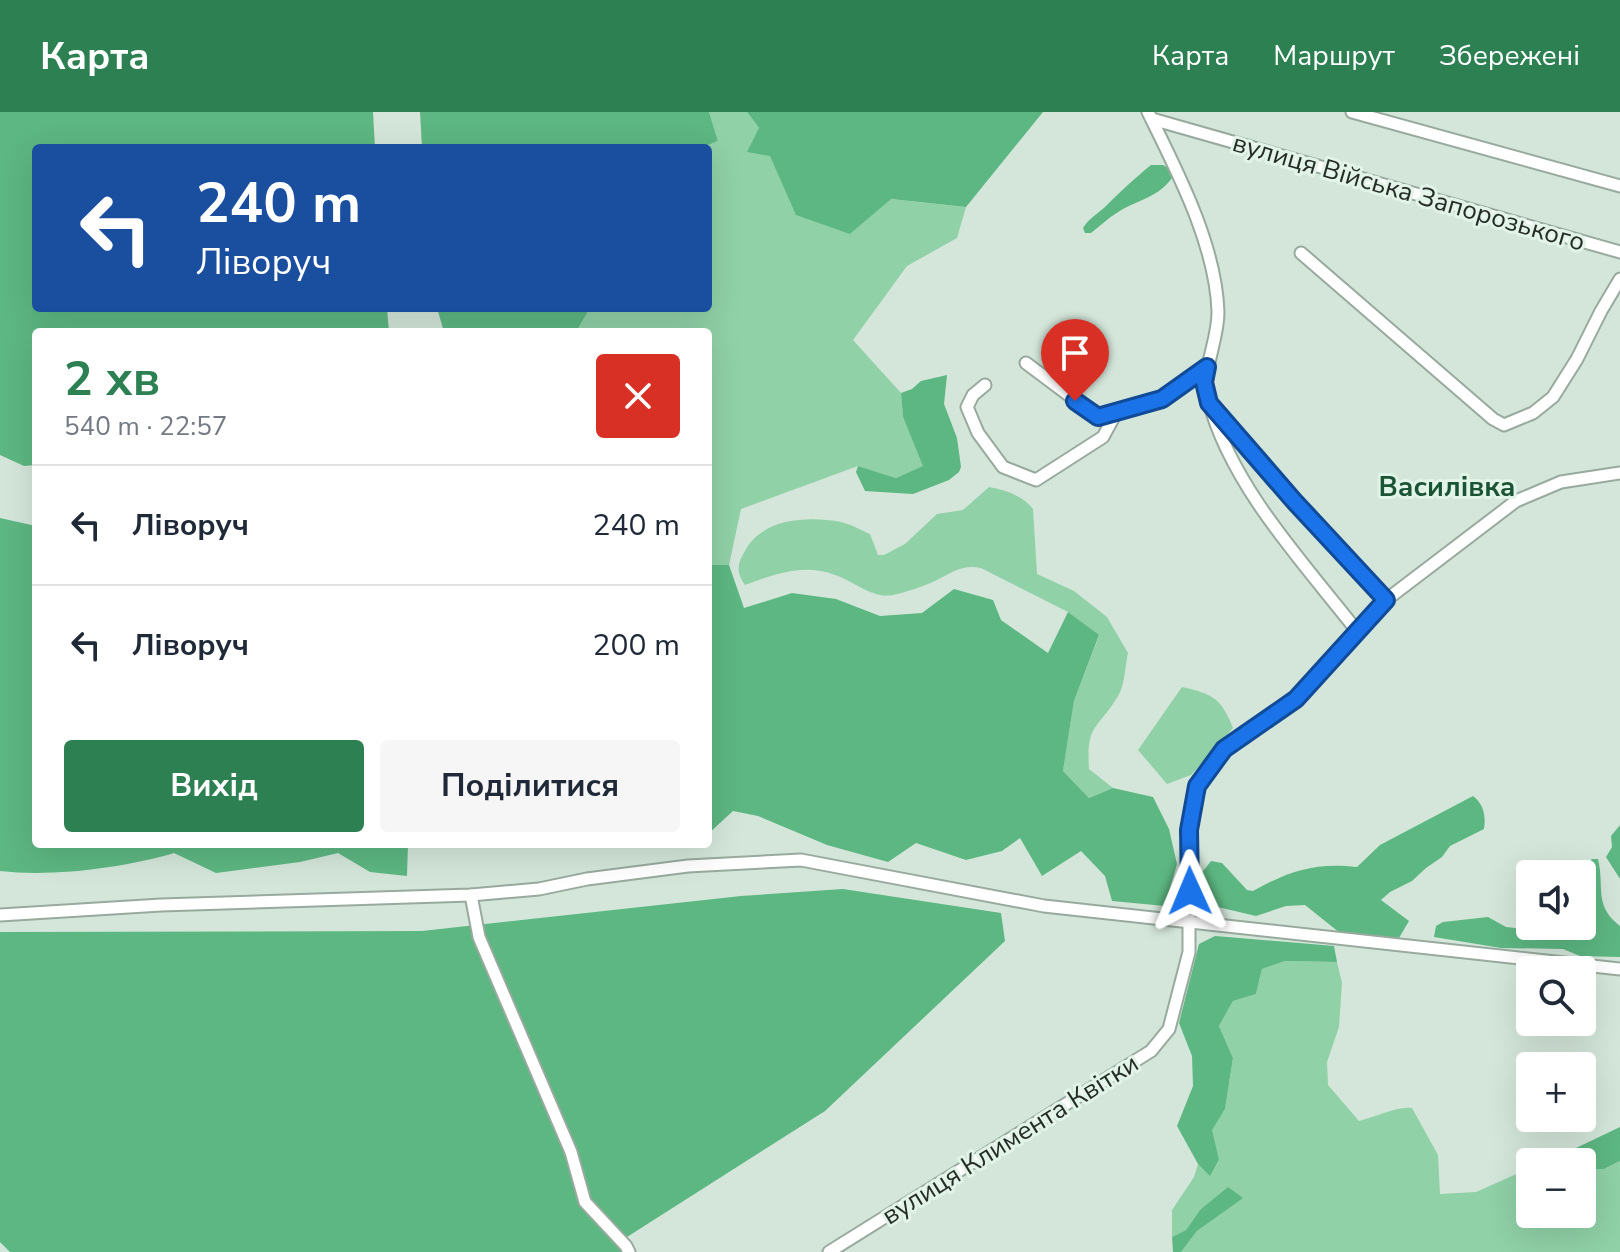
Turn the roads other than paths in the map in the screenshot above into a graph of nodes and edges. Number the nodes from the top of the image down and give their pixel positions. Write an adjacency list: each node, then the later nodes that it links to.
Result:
1 (1352, 112): 3 (street)
2 (1150, 116): 4 (street, вулиця Війська Запорозького); 8 (street)
3 (1620, 186)
4 (1620, 252)
5 (1301, 253): 6 (street)
6 (1620, 279)
7 (1026, 363): 11 (street)
8 (1207, 367): 10 (street); 11 (street)
9 (985, 385): 11 (street)
10 (1209, 403): 13 (street); 14 (street)
11 (1116, 413)
12 (1620, 473): 13 (street, вулиця Климента Квітки)
13 (1386, 600): 14 (street, вулиця Климента Квітки)
14 (1357, 631): 17 (street, вулиця Климента Квітки)
15 (471, 895): 16 (street); 17 (street); 19 (street)
16 (0, 915)
17 (1190, 921): 18 (street); 20 (street, вулиця Климента Квітки)
18 (1620, 969)
19 (629, 1252)
20 (829, 1252)

